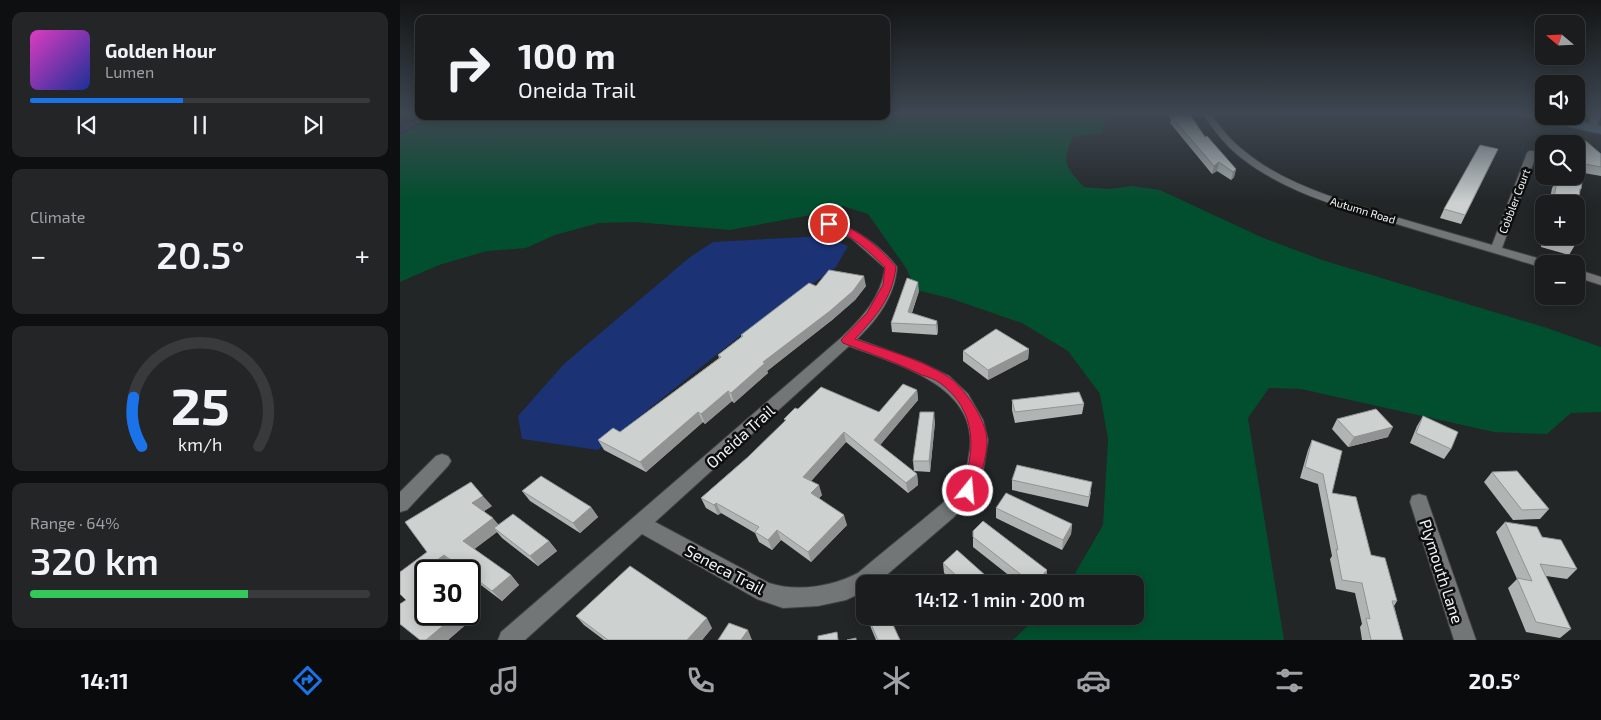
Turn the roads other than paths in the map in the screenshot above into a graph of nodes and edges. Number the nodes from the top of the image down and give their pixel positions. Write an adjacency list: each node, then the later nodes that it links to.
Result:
1 (1229, 143): 4 (street, Autumn Road)
2 (1532, 153): 4 (street, Cobbler Court)
3 (829, 224): 8 (street, Oneida Trail)
4 (1496, 249): 5 (street, Autumn Road)
5 (1535, 261)
6 (1585, 276): 7 (street)
7 (1601, 281)
8 (847, 340): 12 (street, Oneida Trail); 12 (street, Seneca Trail)
9 (442, 461): 11 (street)
10 (1419, 502): 14 (street, Plymouth Lane)
11 (400, 504)
12 (641, 524): 13 (street, Oneida Trail)
13 (509, 640)
14 (1465, 640)

